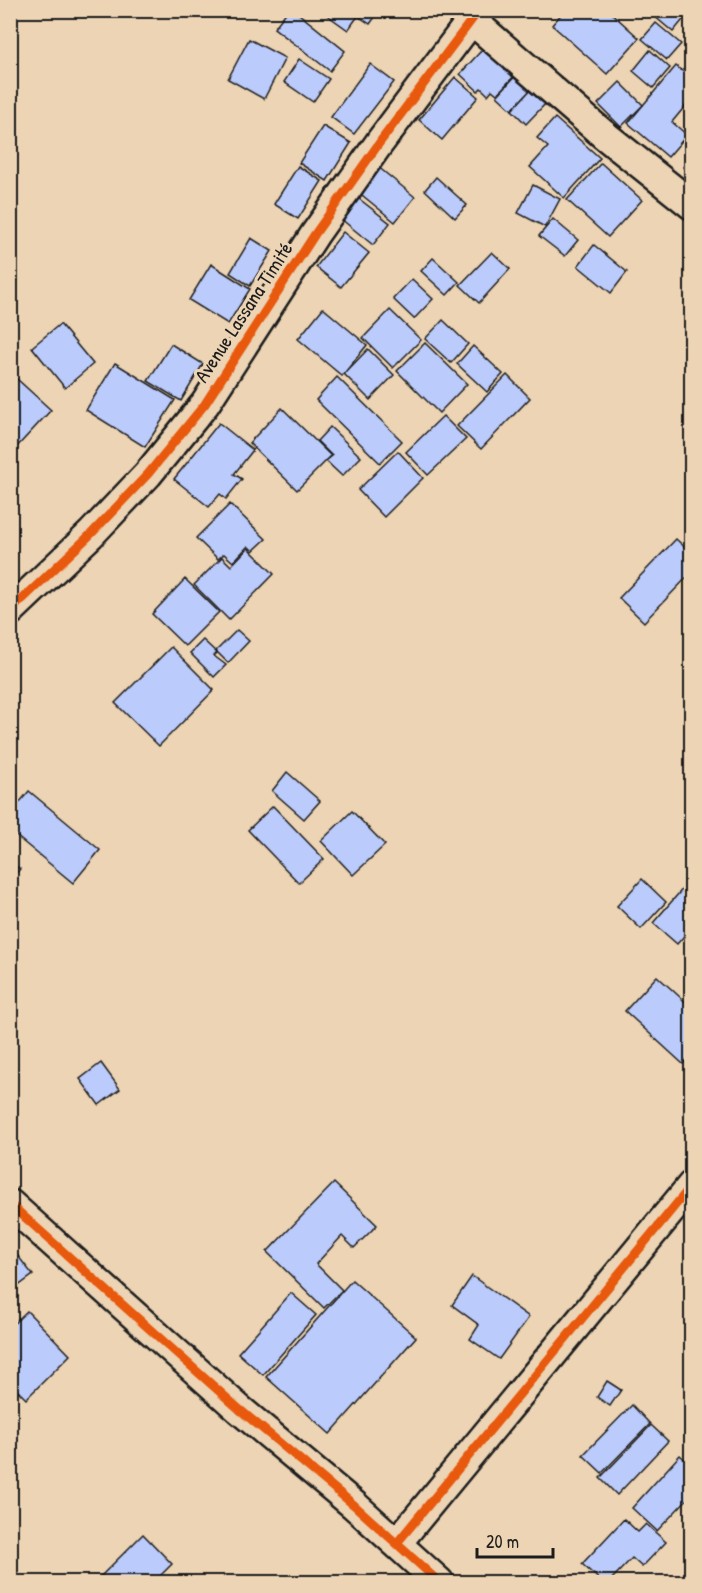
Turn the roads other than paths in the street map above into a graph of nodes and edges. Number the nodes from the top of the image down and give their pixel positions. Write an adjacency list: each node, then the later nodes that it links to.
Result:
1 (470, 13): 2 (street); 3 (street, Avenue Lassana Timité)
2 (692, 205)
3 (10, 611)
4 (692, 1185): 6 (street)
5 (10, 1204): 6 (street)
6 (397, 1543): 7 (street)
7 (439, 1582)

